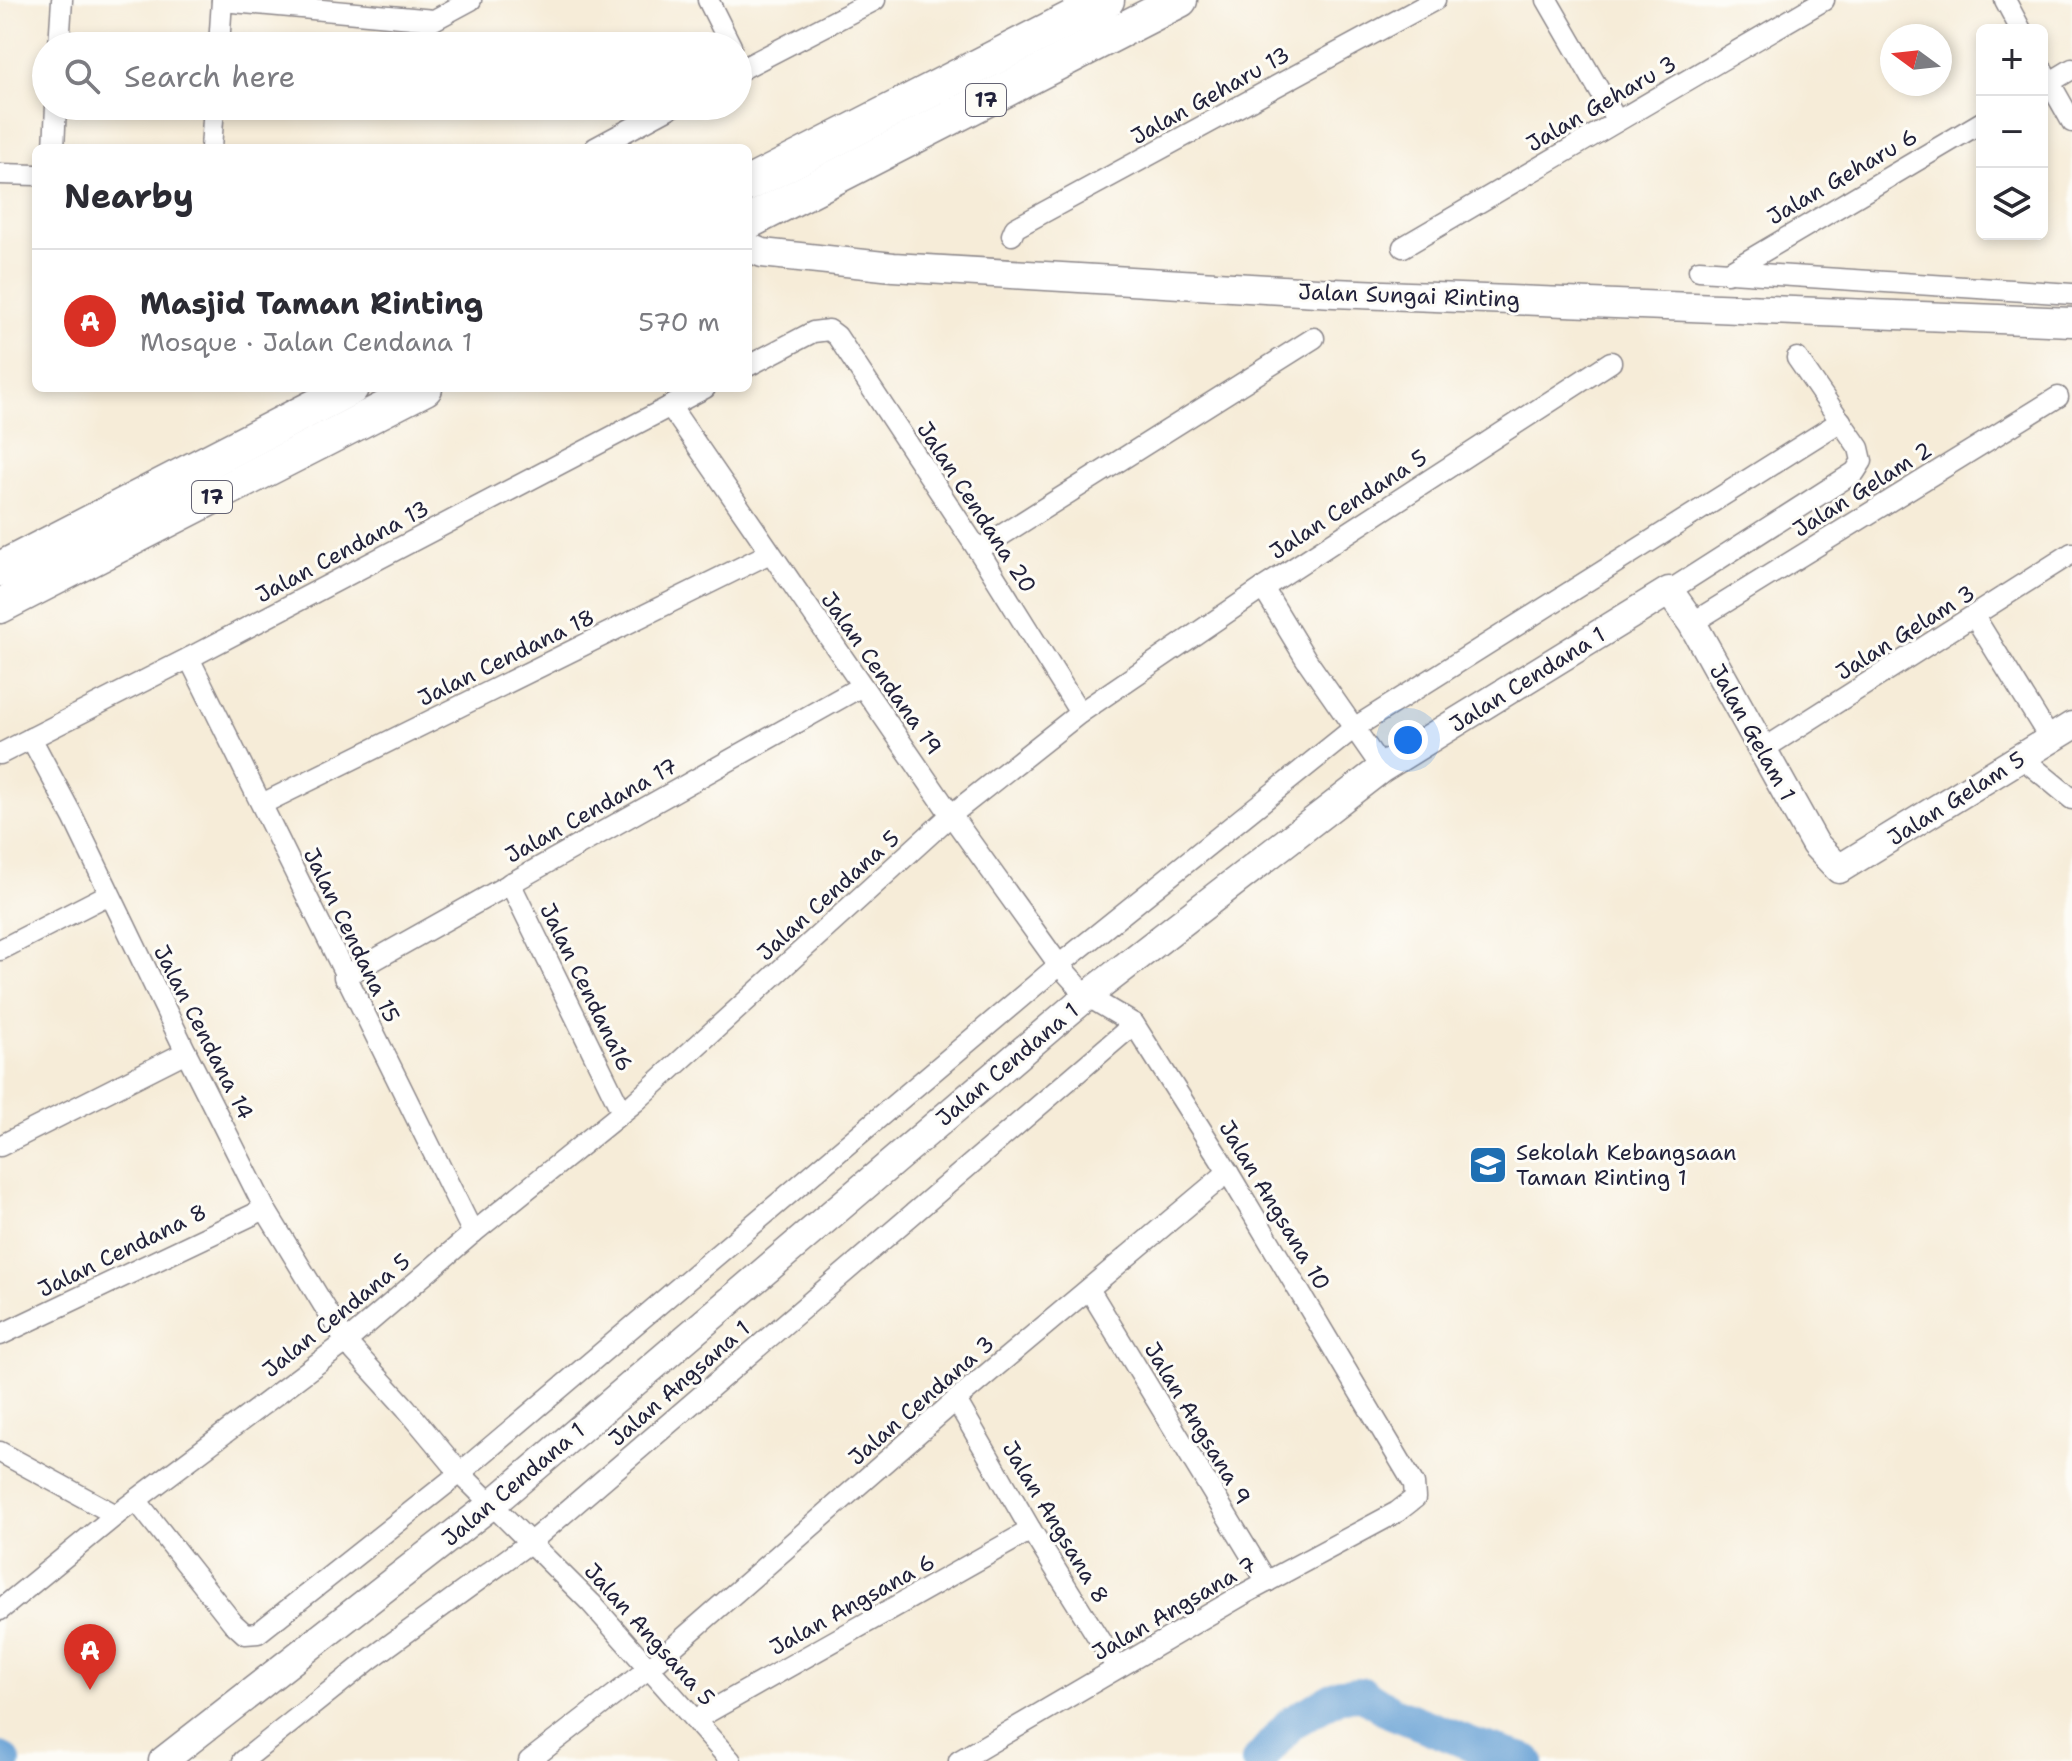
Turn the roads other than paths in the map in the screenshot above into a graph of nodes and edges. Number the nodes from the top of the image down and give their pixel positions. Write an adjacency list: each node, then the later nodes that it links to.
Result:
1 (62, 0): 13 (street)
2 (222, 0): 3 (street); 14 (street)
3 (471, 0)
4 (708, 0): 15 (street)
5 (875, 0): 16 (street)
6 (1107, 0): 31 (highway, 17)
7 (1180, 0): 32 (highway, 17)
8 (1435, 0): 33 (street, Jalan Geharu 13)
9 (1547, 0): 23 (street)
10 (1824, 0): 23 (street, Jalan Geharu 3)
11 (2005, 0): 12 (street)
12 (2018, 24)
13 (60, 32)
14 (220, 32)
15 (724, 32)
16 (752, 60)
17 (2072, 69): 18 (street)
18 (2048, 78)
19 (2048, 85): 24 (street)
20 (55, 120): 26 (street)
21 (213, 120): 27 (street)
22 (647, 120): 28 (street)
23 (1617, 121): 34 (street, Jalan Geharu 3)
24 (2072, 122)
25 (1976, 126): 37 (street, Jalan Geharu 6)
26 (54, 144)
27 (211, 144)
28 (602, 144)
29 (0, 174): 30 (street)
30 (32, 175)
31 (752, 182)
32 (752, 220)
33 (1012, 235)
34 (1403, 247)
35 (752, 249): 39 (street, Jalan Sungai Rinting)
36 (1699, 270): 37 (street)
37 (1727, 273): 38 (street)
38 (2072, 294)
39 (2072, 322)
40 (1314, 338): 50 (street)
41 (1797, 358): 49 (street, Jalan Cendana 1)
42 (1611, 362): 54 (street, Jalan Cendana 5)
43 (752, 364): 50 (street, Jalan Cendana 20)
44 (343, 392): 53 (highway, 17)
45 (417, 392): 56 (highway, 17)
46 (697, 392): 48 (street, Jalan Cendana 13)
47 (2058, 397): 58 (street, Jalan Gelam 2)
48 (670, 406): 51 (street, Jalan Cendana 19); 59 (street, Jalan Cendana 13)
49 (1841, 421): 55 (street, Jalan Cendana 1); 62 (street, Jalan Cendana 1)
50 (978, 550): 61 (street, Jalan Cendana 20)
51 (770, 553): 60 (street, Jalan Cendana 19); 70 (street, Jalan Cendana 18)
52 (2072, 553): 57 (street, Jalan Gelam 3)
53 (0, 569)
54 (1263, 588): 61 (street, Jalan Cendana 5); 62 (street)
55 (1669, 591): 58 (street, Jalan Gelam 1); 68 (street, Jalan Cendana 1)
56 (0, 606)
57 (1974, 616): 63 (street); 65 (street, Jalan Gelam 3)
58 (1692, 623): 65 (street, Jalan Gelam 1)
59 (189, 658): 64 (street, Jalan Cendana 13); 70 (street, Jalan Cendana 15)
60 (862, 686): 71 (street, Jalan Cendana 19); 73 (street, Jalan Cendana 17)
61 (1080, 713): 71 (street, Jalan Cendana 5)
62 (1354, 728): 68 (street); 76 (street, Jalan Cendana 1)
63 (2061, 732): 67 (street, Jalan Gelam 5)
64 (31, 738): 66 (street, Jalan Cendana 13); 74 (street, Jalan Cendana 14)
65 (1762, 750): 72 (street, Jalan Gelam 1)
66 (0, 754)
67 (2021, 757): 69 (street); 72 (street, Jalan Gelam 5)
68 (1382, 768): 78 (street, Jalan Cendana 1)
69 (2072, 799)
70 (262, 804): 77 (street, Jalan Cendana 15)
71 (951, 815): 76 (street, Jalan Cendana 19); 81 (street, Jalan Cendana 5)
72 (1839, 869)
73 (510, 883): 77 (street, Jalan Cendana 17); 81 (street, Jalan Cendana16)
74 (109, 894): 75 (street); 80 (street, Jalan Cendana 14)
75 (0, 950)
76 (1059, 965): 78 (street, Jalan Angsana 10); 91 (street, Jalan Cendana 1)
77 (344, 977): 85 (street, Jalan Cendana 15)
78 (1087, 996): 79 (street, Jalan Angsana 10); 94 (street, Jalan Cendana 1)
79 (1134, 1024): 83 (street, Jalan Angsana 10); 97 (street, Jalan Angsana 1)
80 (186, 1052): 82 (street); 84 (street, Jalan Cendana 14)
81 (622, 1112): 85 (street, Jalan Cendana 5)
82 (0, 1146)
83 (1228, 1172): 86 (street, Jalan Cendana 3); 92 (street, Jalan Angsana 10)
84 (265, 1209): 87 (street, Jalan Cendana 8); 88 (street, Jalan Cendana 14)
85 (473, 1233): 88 (street, Jalan Cendana 5)
86 (1089, 1289): 89 (street, Jalan Cendana 3); 98 (street, Jalan Angsana 9)
87 (0, 1335)
88 (346, 1342): 91 (street, Jalan Cendana 14); 93 (street, Jalan Cendana 5)
89 (956, 1400): 96 (street, Jalan Angsana 8); 101 (street, Jalan Cendana 3)
90 (0, 1452): 95 (street)
91 (460, 1473): 93 (street, Jalan Cendana 1); 94 (street, Jalan Angsana 5)
92 (1415, 1498): 98 (street, Jalan Angsana 7)
93 (136, 1500): 95 (street, Jalan Cendana 5)
94 (491, 1505): 97 (street, Jalan Angsana 5); 103 (street, Jalan Cendana 1)
95 (116, 1515): 99 (street, Jalan Cendana 5)
96 (1031, 1530): 100 (street, Jalan Angsana 8); 102 (street, Jalan Angsana 6)
97 (532, 1541): 101 (street, Jalan Angsana 5); 104 (street, Jalan Angsana 1)
98 (1267, 1582): 100 (street, Jalan Angsana 7)
99 (0, 1610)
100 (1117, 1668): 107 (street, Jalan Angsana 7)
101 (648, 1669): 102 (street, Jalan Angsana 5); 105 (street, Jalan Cendana 3)
102 (696, 1719): 106 (street, Jalan Angsana 5)
103 (163, 1761)
104 (243, 1761)
105 (529, 1761)
106 (731, 1761)
107 (959, 1761)

